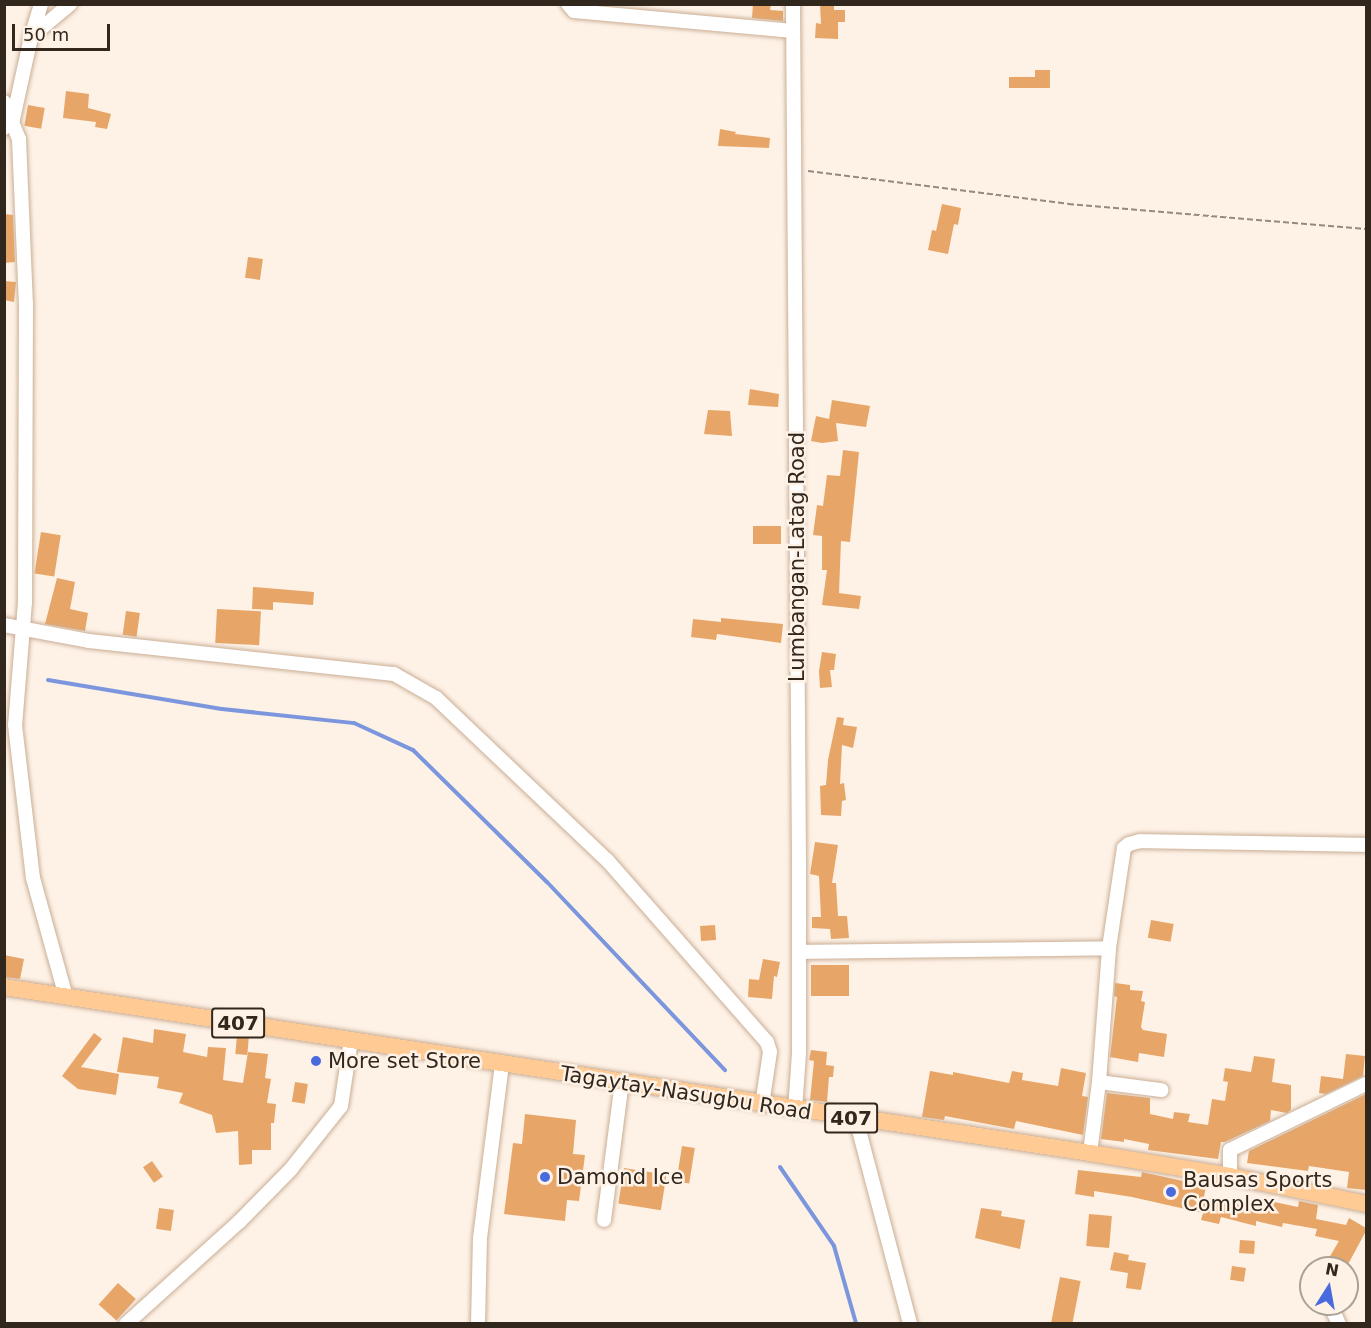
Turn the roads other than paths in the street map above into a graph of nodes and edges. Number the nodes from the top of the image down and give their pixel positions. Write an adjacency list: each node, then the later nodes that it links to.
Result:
1 (41, 4): 6 (street)
2 (70, 4): 6 (street)
3 (568, 4): 5 (street)
4 (793, 4): 5 (street, Lumbangan-Latag Road)
5 (793, 31): 13 (street, Lumbangan-Latag Road)
6 (31, 37): 8 (street)
7 (4, 102): 8 (street)
8 (9, 124): 10 (street)
9 (4, 625): 10 (street)
10 (23, 628): 15 (street); 22 (street)
11 (1366, 845): 12 (street)
12 (1109, 948): 13 (street); 19 (street)
13 (799, 952): 23 (street, Lumbangan-Latag Road)
14 (4, 987): 15 (main road, Tagaytay-Nasugbu Road / 407)
15 (66, 997): 16 (main road, Tagaytay-Nasugbu Road / 407)
16 (351, 1040): 17 (main road, Tagaytay-Nasugbu Road / 407); 29 (street)
17 (502, 1064): 18 (main road, Tagaytay-Nasugbu Road / 407); 30 (street)
18 (622, 1082): 22 (main road, Tagaytay-Nasugbu Road / 407); 28 (street)
19 (1099, 1082): 21 (street); 25 (street)
20 (1366, 1084): 26 (street)
21 (1161, 1089)
22 (762, 1105): 23 (main road, Tagaytay-Nasugbu Road / 407)
23 (795, 1110): 24 (main road, Tagaytay-Nasugbu Road / 407)
24 (856, 1119): 25 (main road, Tagaytay-Nasugbu Road / 407); 31 (street)
25 (1090, 1153): 26 (main road, Tagaytay-Nasugbu Road / 407)
26 (1230, 1176): 27 (main road, Tagaytay-Nasugbu Road / 407)
27 (1366, 1204)
28 (604, 1220)
29 (126, 1323)
30 (478, 1323)
31 (910, 1323)

